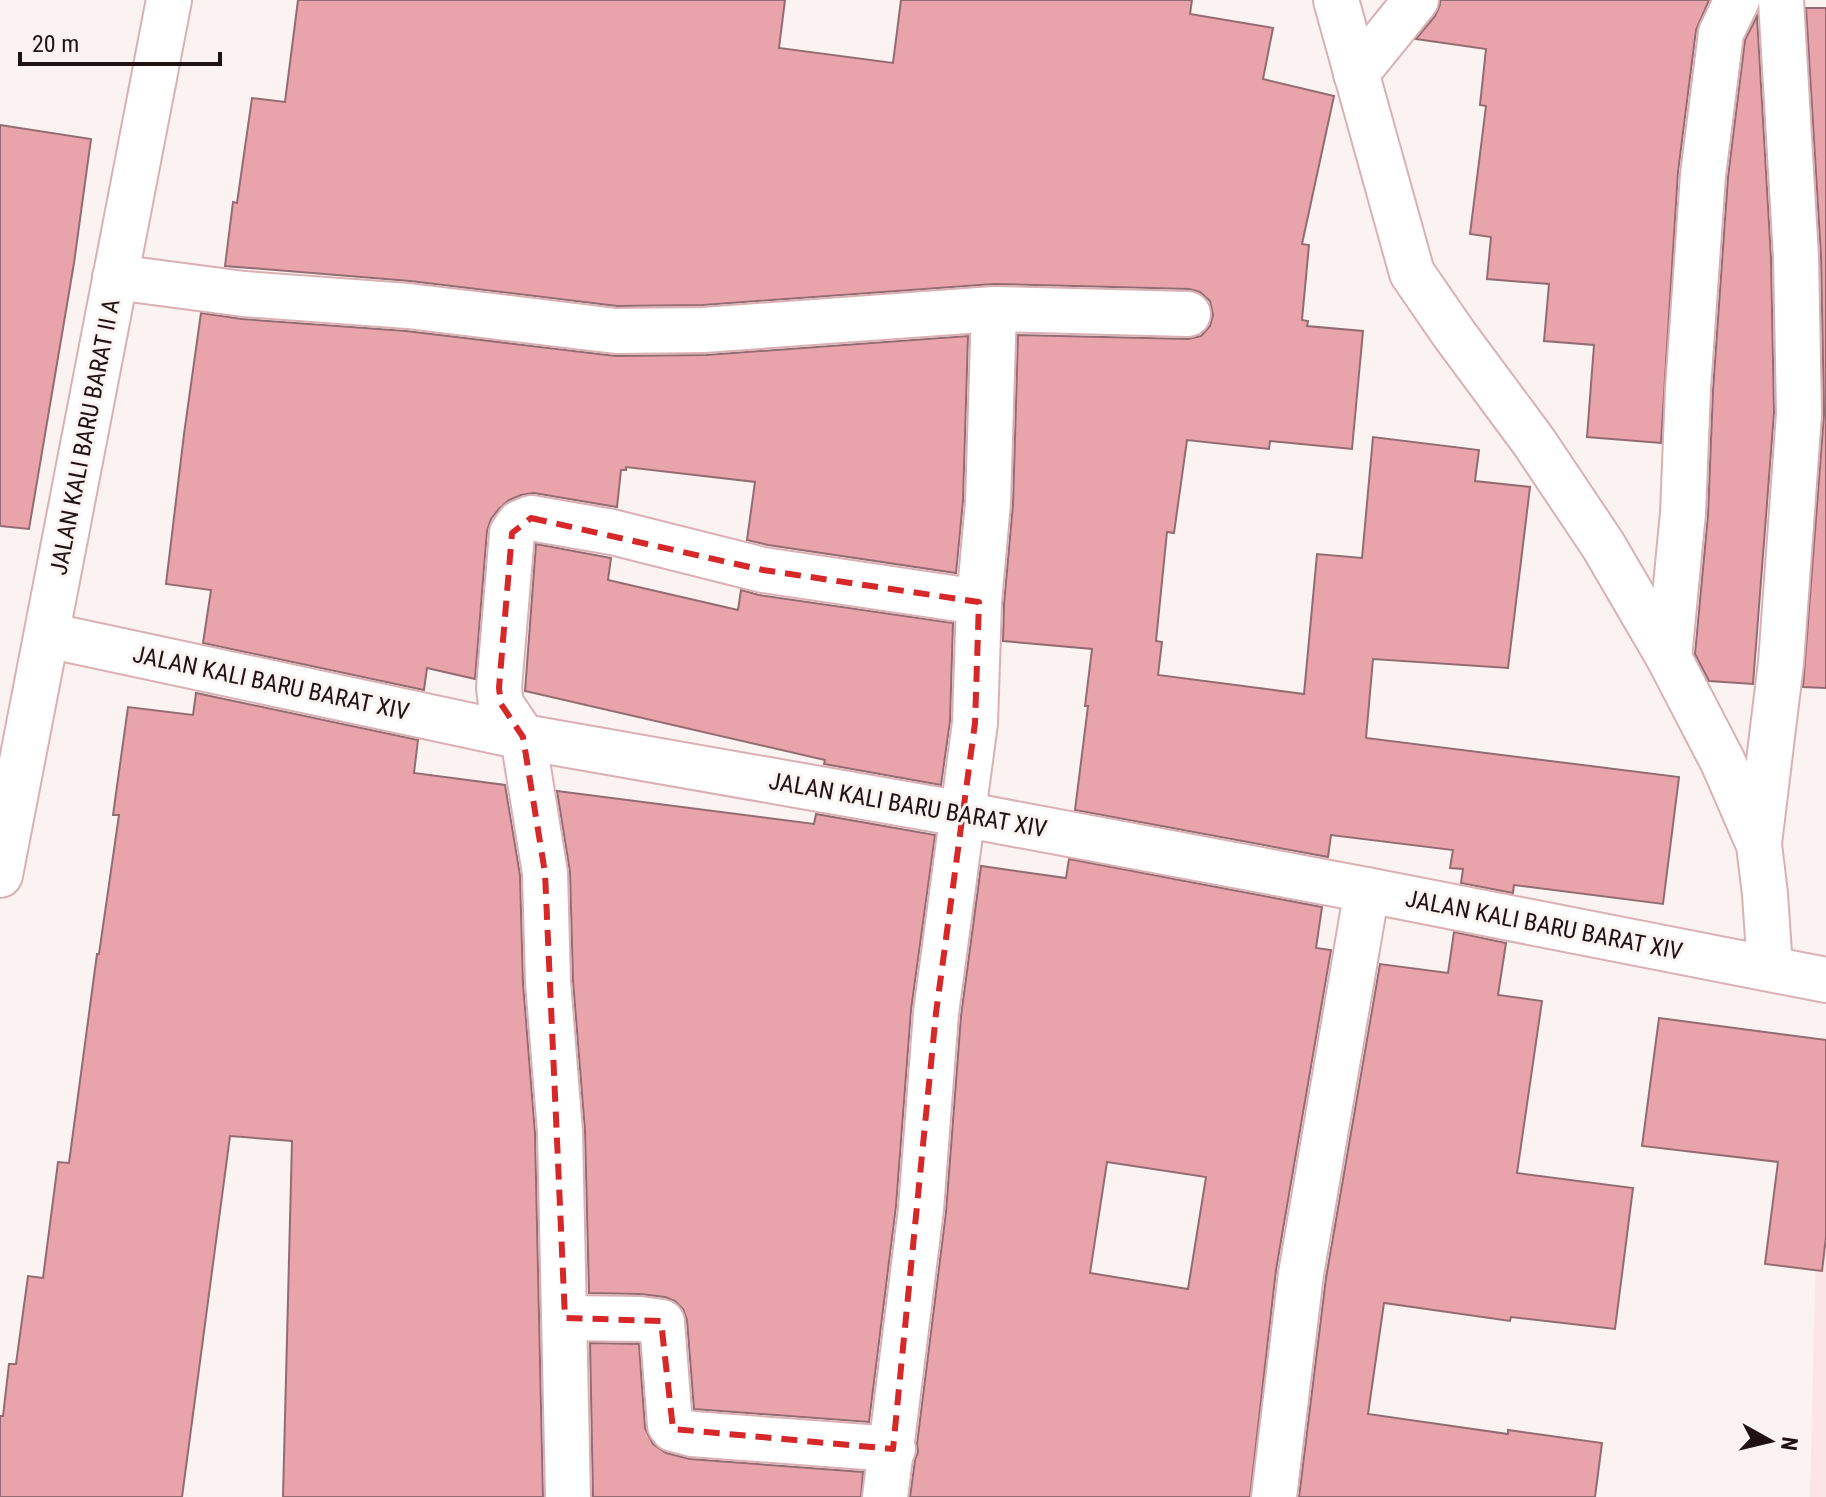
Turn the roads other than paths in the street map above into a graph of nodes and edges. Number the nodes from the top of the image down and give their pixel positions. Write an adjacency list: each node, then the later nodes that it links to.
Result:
1 (169, 0): 7 (street, JALAN KALI BARU BARAT II A)
2 (1336, 0): 6 (street)
3 (1416, 0): 6 (street)
4 (1737, 0): 12 (street)
5 (1781, 0): 15 (street)
6 (1356, 74): 12 (street)
7 (115, 277): 8 (street); 11 (street, JALAN KALI BARU BARAT II A)
8 (994, 309): 9 (street); 10 (street)
9 (1188, 314)
10 (979, 602): 13 (street); 14 (street)
11 (47, 635): 13 (street, JALAN KALI BARU BARAT XIV); 16 (street, JALAN KALI BARU BARAT II A)
12 (1669, 658): 15 (street)
13 (523, 737): 14 (street, JALAN KALI BARU BARAT XIV); 20 (street)
14 (962, 814): 17 (street, JALAN KALI BARU BARAT XIV); 21 (street)
15 (1759, 845): 18 (street)
16 (0, 875)
17 (1367, 890): 18 (street, JALAN KALI BARU BARAT XIV); 24 (street)
18 (1770, 968): 19 (street, JALAN KALI BARU BARAT XIV)
19 (1826, 980)
20 (565, 1318): 21 (street); 22 (street)
21 (893, 1449): 23 (street)
22 (568, 1497)
23 (885, 1497)
24 (1274, 1497)

